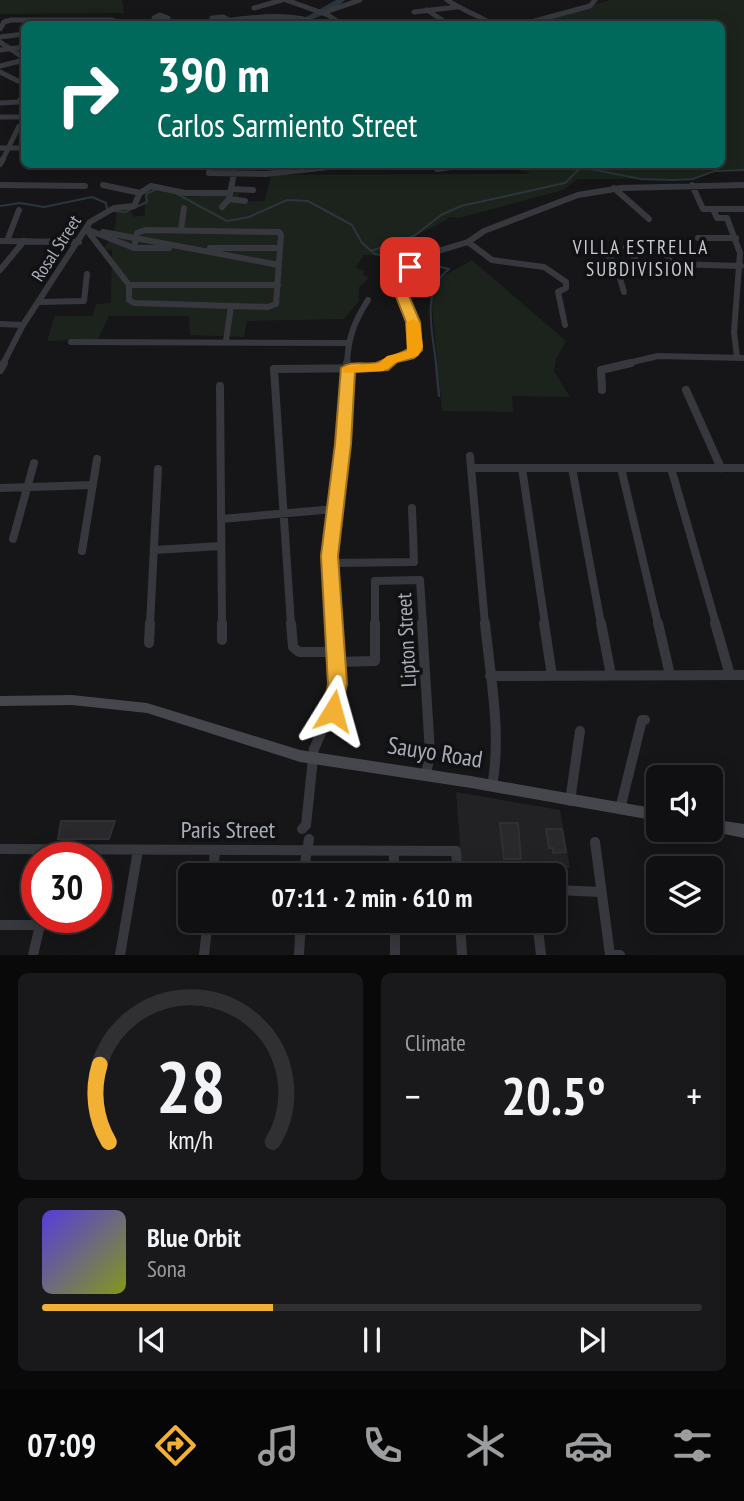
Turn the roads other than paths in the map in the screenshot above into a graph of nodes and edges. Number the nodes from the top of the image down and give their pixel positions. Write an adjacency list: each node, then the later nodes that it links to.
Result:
1 (284, 0): 6 (street); 9 (street)
2 (360, 0): 9 (street)
3 (447, 0): 5 (street)
4 (594, 0): 17 (street)
5 (457, 7): 7 (street); 16 (street)
6 (254, 8)
7 (427, 10): 8 (street); 15 (street)
8 (414, 12)
9 (323, 13): 14 (street)
10 (265, 18): 12 (street); 13 (street)
11 (50, 21): 18 (street)
12 (240, 21)
13 (314, 21)
14 (336, 21)
15 (444, 21)
16 (486, 21)
17 (535, 21)
18 (0, 29)
19 (21, 35): 20 (street)
20 (0, 39): 22 (street)
21 (21, 47): 22 (street)
22 (11, 49): 23 (street); 24 (street)
23 (0, 50)
24 (21, 57)
25 (21, 60): 26 (street)
26 (0, 66)
27 (0, 72): 28 (street)
28 (21, 82)
29 (21, 99): 31 (street)
30 (0, 103): 31 (street)
31 (12, 103): 33 (street)
32 (0, 117): 33 (street)
33 (8, 117): 34 (street)
34 (21, 117)
35 (19, 126): 37 (street)
36 (0, 148): 37 (street)
37 (8, 148): 38 (street); 39 (street)
38 (21, 148)
39 (0, 164)
40 (210, 168): 42 (street)
41 (324, 168): 42 (street)
42 (236, 173): 51 (street)
43 (0, 185): 47 (street)
44 (103, 185): 50 (street)
45 (692, 185): 46 (street); 48 (street); 55 (street)
46 (744, 185)
47 (85, 186)
48 (614, 188): 58 (street); 66 (street)
49 (253, 190): 51 (street)
50 (140, 193): 51 (street, Rosal Street); 59 (street, Rosal Street)
51 (230, 194): 52 (street); 53 (street)
52 (245, 201)
53 (222, 207)
54 (184, 208): 60 (street)
55 (713, 209): 56 (street); 62 (street)
56 (744, 209)
57 (19, 210): 63 (street)
58 (649, 219)
59 (86, 229): 65 (street, Rosal Street); 69 (street); 74 (street); 80 (street)
60 (181, 229): 69 (street); 70 (street)
61 (698, 238): 62 (street)
62 (736, 238): 72 (street)
63 (3, 241): 64 (street)
64 (24, 241): 65 (street); 78 (street)
65 (79, 242): 84 (street, Rosal Street)
66 (468, 242): 88 (street); 93 (street)
67 (661, 244): 73 (street)
68 (626, 247): 75 (street)
69 (134, 248): 70 (street)
70 (281, 248): 74 (street)
71 (604, 251): 77 (street)
72 (742, 253): 76 (street)
73 (671, 264): 75 (street); 76 (street)
74 (279, 265): 81 (street)
75 (641, 266): 77 (street)
76 (741, 266): 92 (street)
77 (622, 268): 82 (street)
78 (0, 270)
79 (88, 274): 84 (street)
80 (129, 285): 81 (street); 85 (street)
81 (278, 285): 85 (street)
82 (624, 292)
83 (368, 300): 91 (street)
84 (39, 302): 87 (street, Rosal Street)
85 (231, 306): 89 (street)
86 (0, 324): 87 (street)
87 (23, 325): 94 (street, Rosal Street)
88 (565, 325)
89 (226, 341): 90 (street); 91 (street)
90 (71, 342)
91 (348, 343): 93 (street)
92 (741, 358): 96 (street)
93 (348, 368): 113 (street); 114 (street)
94 (0, 370)
95 (220, 386): 115 (street)
96 (602, 390)
97 (686, 390): 106 (street)
98 (470, 456): 101 (street)
99 (97, 459): 109 (street)
100 (34, 463): 110 (street)
101 (471, 468): 102 (street); 126 (street)
102 (522, 468): 103 (street); 127 (street)
103 (572, 468): 104 (street); 128 (street)
104 (621, 468): 105 (street); 129 (street)
105 (671, 468): 106 (street); 124 (street)
106 (721, 468): 107 (street)
107 (744, 468)
108 (158, 469): 118 (street)
109 (93, 485): 110 (street); 119 (street)
110 (29, 487): 111 (street); 116 (street)
111 (0, 488)
112 (412, 508): 120 (street)
113 (335, 509): 114 (street); 120 (street)
114 (285, 513): 115 (street); 123 (street)
115 (221, 519): 117 (street)
116 (13, 540)
117 (221, 546): 118 (street); 121 (street)
118 (154, 550): 122 (street)
119 (82, 551)
120 (330, 563): 123 (street)
121 (222, 640)
122 (149, 643)
123 (337, 657): 133 (street); 134 (street, Lipton Street)
124 (730, 675): 125 (street); 129 (street)
125 (744, 675)
126 (490, 676): 127 (street); 135 (street)
127 (552, 676): 128 (street)
128 (611, 676): 129 (street)
129 (670, 676)
130 (0, 701): 133 (main road, Sauyo Road)
131 (645, 720): 137 (street)
132 (580, 731): 136 (street)
133 (312, 759): 134 (main road, Sauyo Road); 141 (street)
134 (426, 775): 135 (main road, Sauyo Road)
135 (492, 786): 136 (main road, Sauyo Road)
136 (570, 801): 137 (main road, Sauyo Road)
137 (620, 809): 138 (main road, Sauyo Road)
138 (646, 814)
139 (723, 827): 140 (main road)
140 (744, 831)
141 (305, 839): 146 (street, Paris Street); 148 (street, Paris Street); 150 (street)
142 (595, 842): 154 (street)
143 (0, 849): 144 (street, Paris Street)
144 (21, 850)
145 (138, 850): 146 (street, Paris Street); 147 (street, Paris Street); 164 (street)
146 (215, 850): 149 (street)
147 (112, 851)
148 (394, 851): 151 (street); 152 (street, Paris Street)
149 (213, 863)
150 (304, 863)
151 (394, 863)
152 (457, 863)
153 (566, 890): 154 (street)
154 (601, 892): 170 (street)
155 (21, 923): 156 (street)
156 (0, 925)
157 (38, 933): 163 (street)
158 (207, 933): 165 (street)
159 (300, 933): 166 (street)
160 (395, 933): 167 (street)
161 (461, 933): 168 (street)
162 (538, 933): 169 (street)
163 (33, 955)
164 (120, 955)
165 (204, 955)
166 (299, 955)
167 (395, 955)
168 (462, 955)
169 (541, 955)
170 (620, 955)

